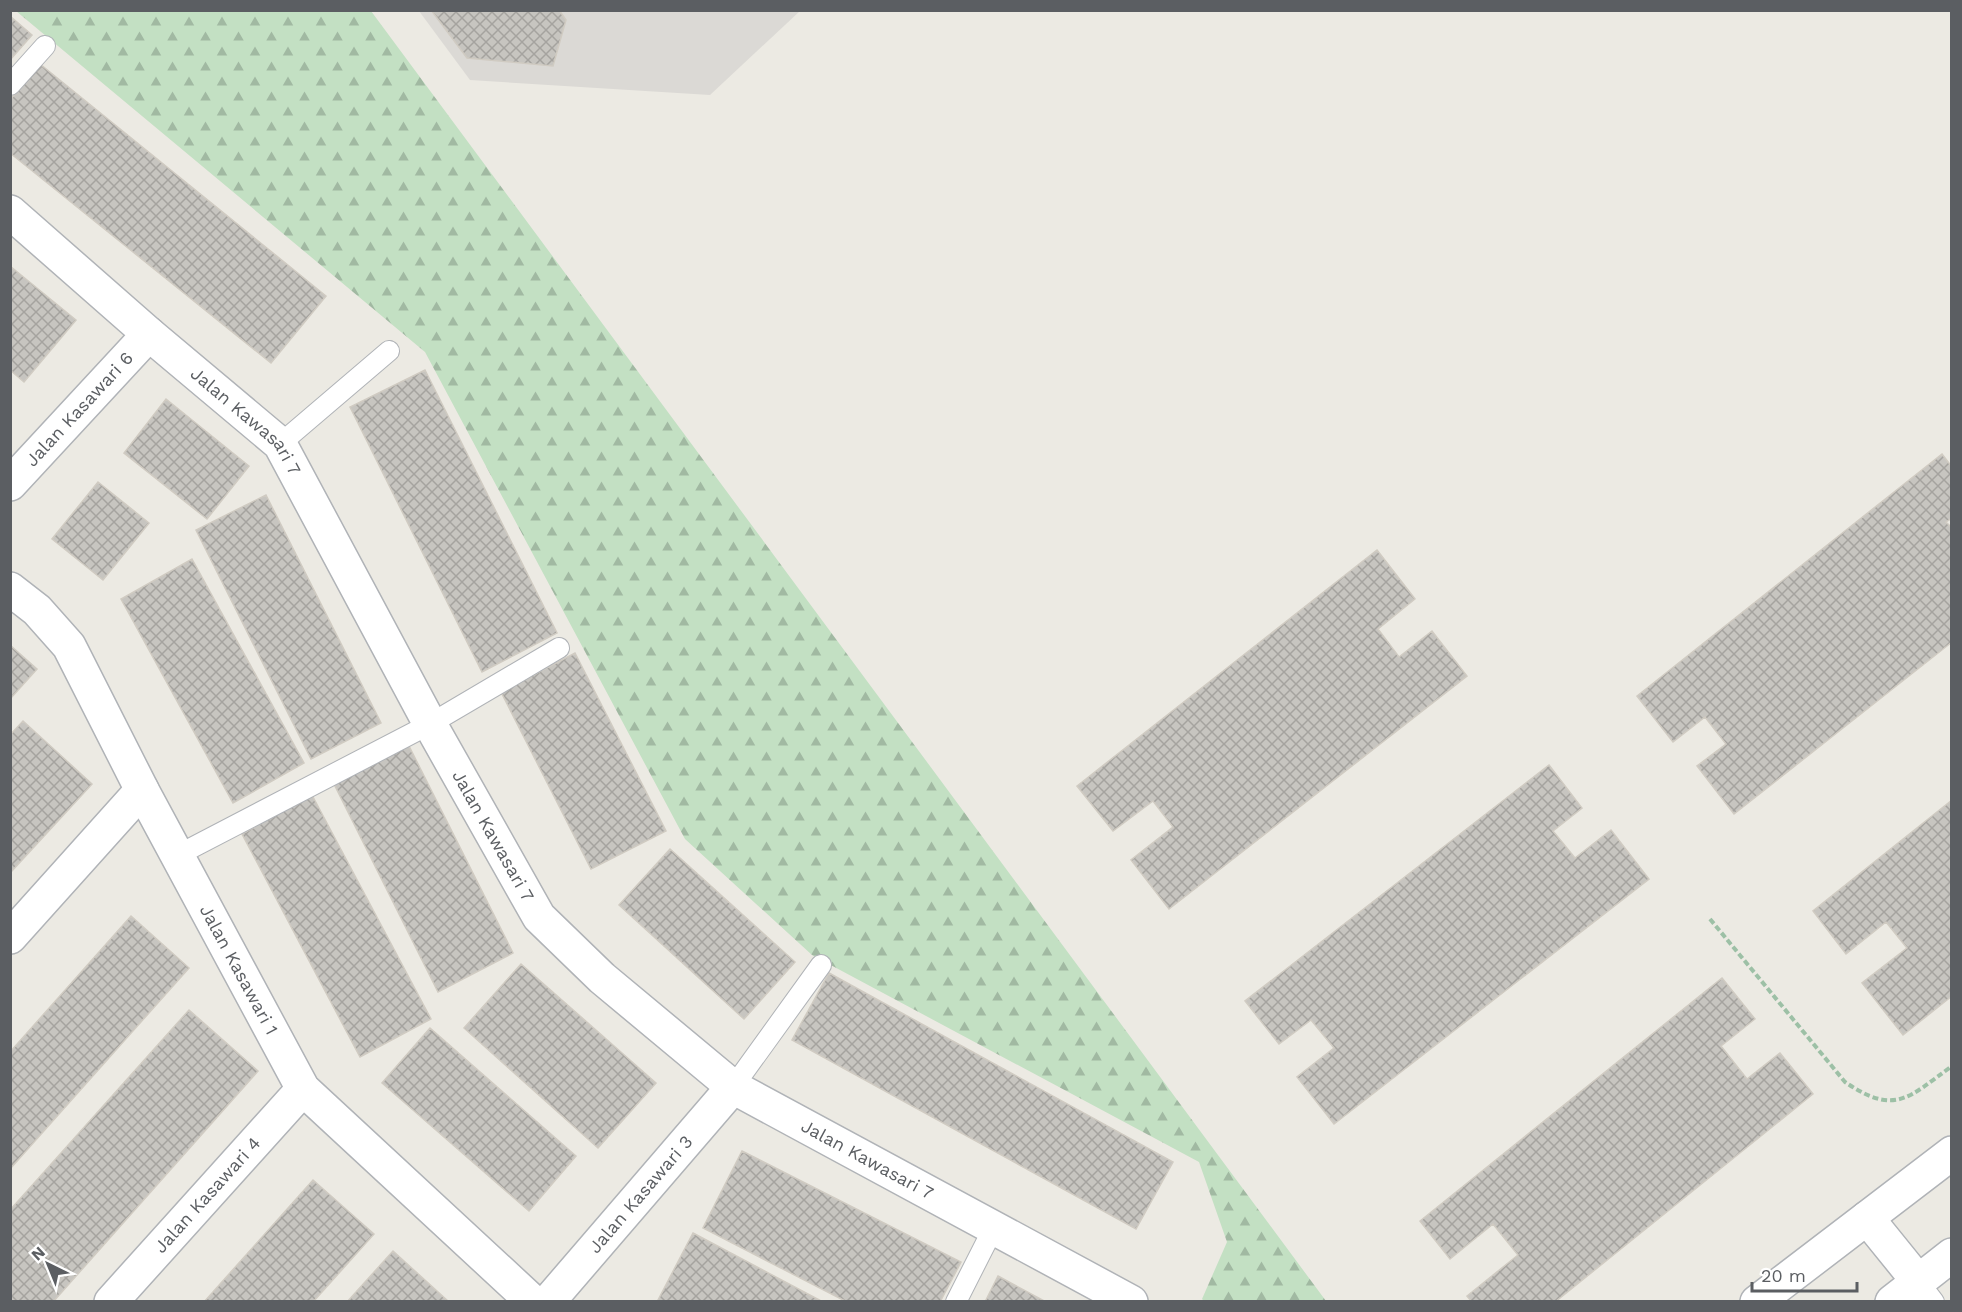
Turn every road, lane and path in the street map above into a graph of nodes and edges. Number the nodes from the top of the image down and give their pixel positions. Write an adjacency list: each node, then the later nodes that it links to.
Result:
1 (45, 46): 2 (lane)
2 (10, 85)
3 (10, 212): 4 (street, Jalan Kawasari 7)
4 (149, 334): 6 (street, Jalan Kawasari 7); 7 (street, Jalan Kasawari 6)
5 (389, 351): 6 (lane)
6 (280, 444): 10 (street, Jalan Kawasari 7)
7 (10, 484)
8 (10, 589): 11 (street, Jalan Kasawari 1)
9 (559, 648): 10 (lane)
10 (430, 724): 12 (lane); 17 (street, Jalan Kawasari 7)
11 (142, 790): 12 (street, Jalan Kasawari 1); 14 (street)
12 (178, 855): 18 (street, Jalan Kasawari 1)
13 (1710, 919): 16 (path)
14 (10, 938)
15 (821, 965): 17 (lane)
16 (1952, 1066)
17 (733, 1087): 21 (street, Jalan Kawasari 7); 26 (street, Jalan Kasawari 3)
18 (303, 1089): 24 (street, Jalan Kasawari 4); 25 (street, Jalan Kasawari 1)
19 (1952, 1153): 20 (street)
20 (1867, 1218): 23 (street); 29 (street)
21 (994, 1227): 27 (lane); 28 (street, Jalan Kawasari 7)
22 (1952, 1255): 23 (street)
23 (1926, 1291): 30 (street)
24 (111, 1302)
25 (533, 1302)
26 (548, 1302)
27 (956, 1302)
28 (1131, 1302)
29 (1757, 1302)
30 (1892, 1302)

